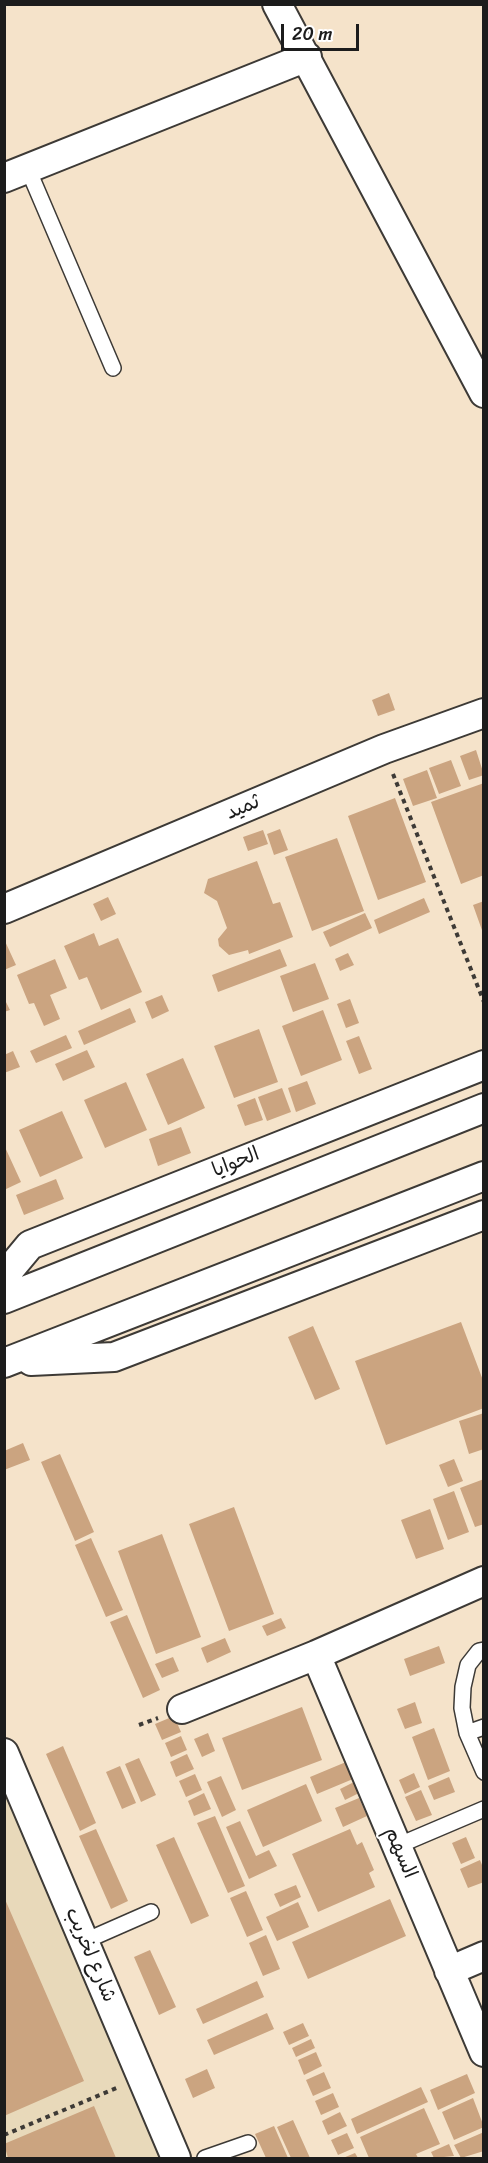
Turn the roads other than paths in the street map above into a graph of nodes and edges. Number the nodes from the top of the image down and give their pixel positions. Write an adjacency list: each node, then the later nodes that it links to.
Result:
1 (277, 4): 2 (street)
2 (307, 57): 3 (street); 5 (street)
3 (16, 173): 4 (lane)
4 (113, 368)
5 (483, 393)
6 (483, 713): 7 (street, ثميد)
7 (4, 909)
8 (483, 1065): 12 (street, الحوايا)
9 (483, 1108): 13 (street, الحوايا)
10 (483, 1176): 14 (street)
11 (483, 1215): 14 (street)
12 (4, 1281)
13 (4, 1299)
14 (5, 1363)
15 (483, 1581): 17 (street)
16 (483, 1650): 20 (lane)
17 (316, 1655): 18 (street); 24 (street, السهم)
18 (182, 1708)
19 (483, 1727): 20 (lane)
20 (467, 1733): 22 (lane)
21 (4, 1753): 26 (street, شارع لخريب)
22 (483, 1772)
23 (483, 1809): 24 (lane)
24 (397, 1846): 28 (street, السهم)
25 (151, 1912): 26 (lane)
26 (85, 1941): 31 (street, شارع لخريب)
27 (483, 1956): 28 (street)
28 (449, 1971): 29 (street, السهم)
29 (483, 2052)
30 (248, 2143): 32 (lane)
31 (176, 2158)
32 (205, 2158)

